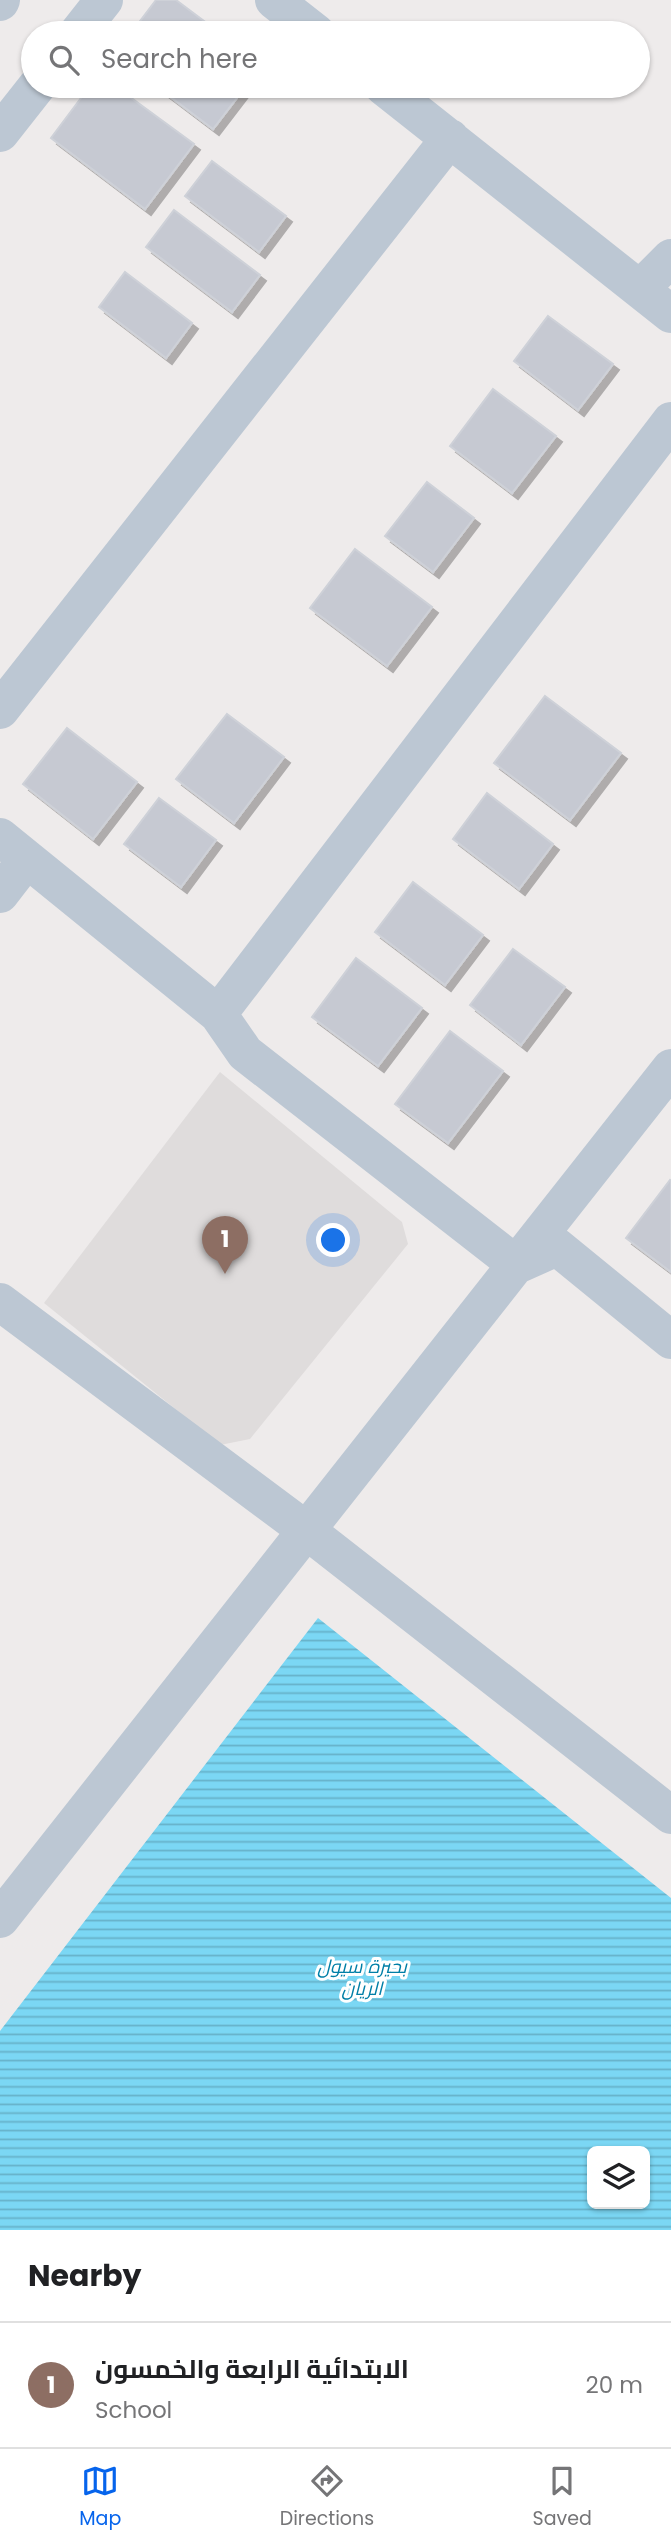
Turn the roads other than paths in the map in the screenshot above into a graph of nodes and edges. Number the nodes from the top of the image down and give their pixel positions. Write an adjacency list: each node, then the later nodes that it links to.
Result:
1 (104, 0): 3 (street)
2 (274, 0): 4 (street)
3 (87, 21)
4 (301, 21)
5 (28, 98): 7 (street)
6 (398, 98): 8 (street)
7 (0, 133)
8 (450, 138): 10 (street); 13 (street)
9 (671, 258): 10 (street)
10 (640, 289): 11 (street)
11 (671, 314)
12 (671, 421): 16 (street)
13 (0, 710)
14 (14, 848): 15 (street); 16 (street)
15 (0, 894)
16 (218, 1014): 18 (street)
17 (671, 1068): 18 (street)
18 (517, 1265): 20 (street); 21 (street)
19 (0, 1301): 21 (street)
20 (671, 1340)
21 (306, 1530): 22 (street); 23 (street)
22 (671, 1815)
23 (0, 1919)

